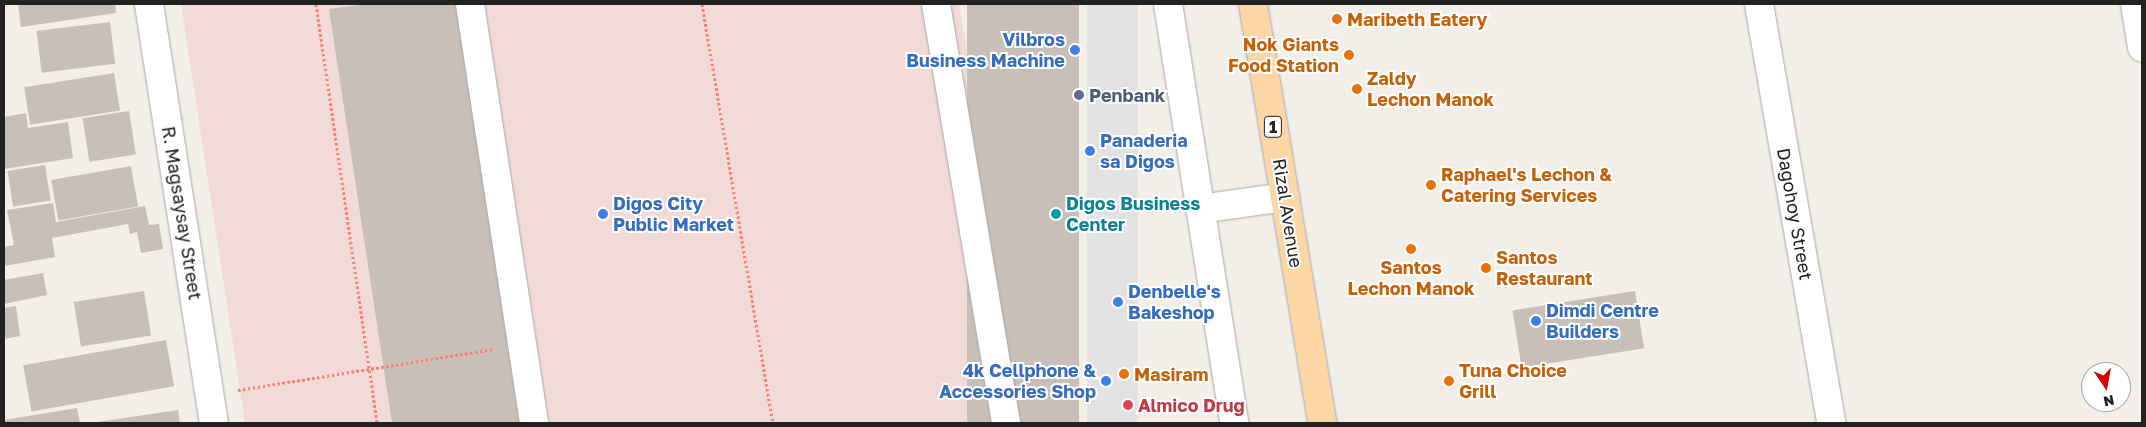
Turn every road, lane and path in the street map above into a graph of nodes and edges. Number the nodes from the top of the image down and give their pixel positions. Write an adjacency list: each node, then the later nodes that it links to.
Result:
1 (149, 4): 15 (street, R. Magsaysay Street)
2 (316, 4): 14 (path)
3 (470, 4): 13 (street)
4 (702, 4): 19 (path)
5 (936, 4): 20 (street)
6 (1168, 4): 12 (street)
7 (1253, 4): 11 (main road, Rizal Avenue / 1)
8 (1759, 4): 23 (street, Dagohoy Street)
9 (2135, 4): 10 (street)
10 (2142, 47)
11 (1285, 197): 12 (street); 22 (main road, Rizal Avenue / 1)
12 (1200, 210): 21 (street)
13 (522, 345): 14 (path); 18 (street)
14 (368, 370): 15 (path); 17 (path)
15 (210, 394): 16 (street, R. Magsaysay Street)
16 (214, 423)
17 (376, 423)
18 (534, 423)
19 (772, 423)
20 (1006, 423)
21 (1234, 423)
22 (1322, 423)
23 (1831, 423)

